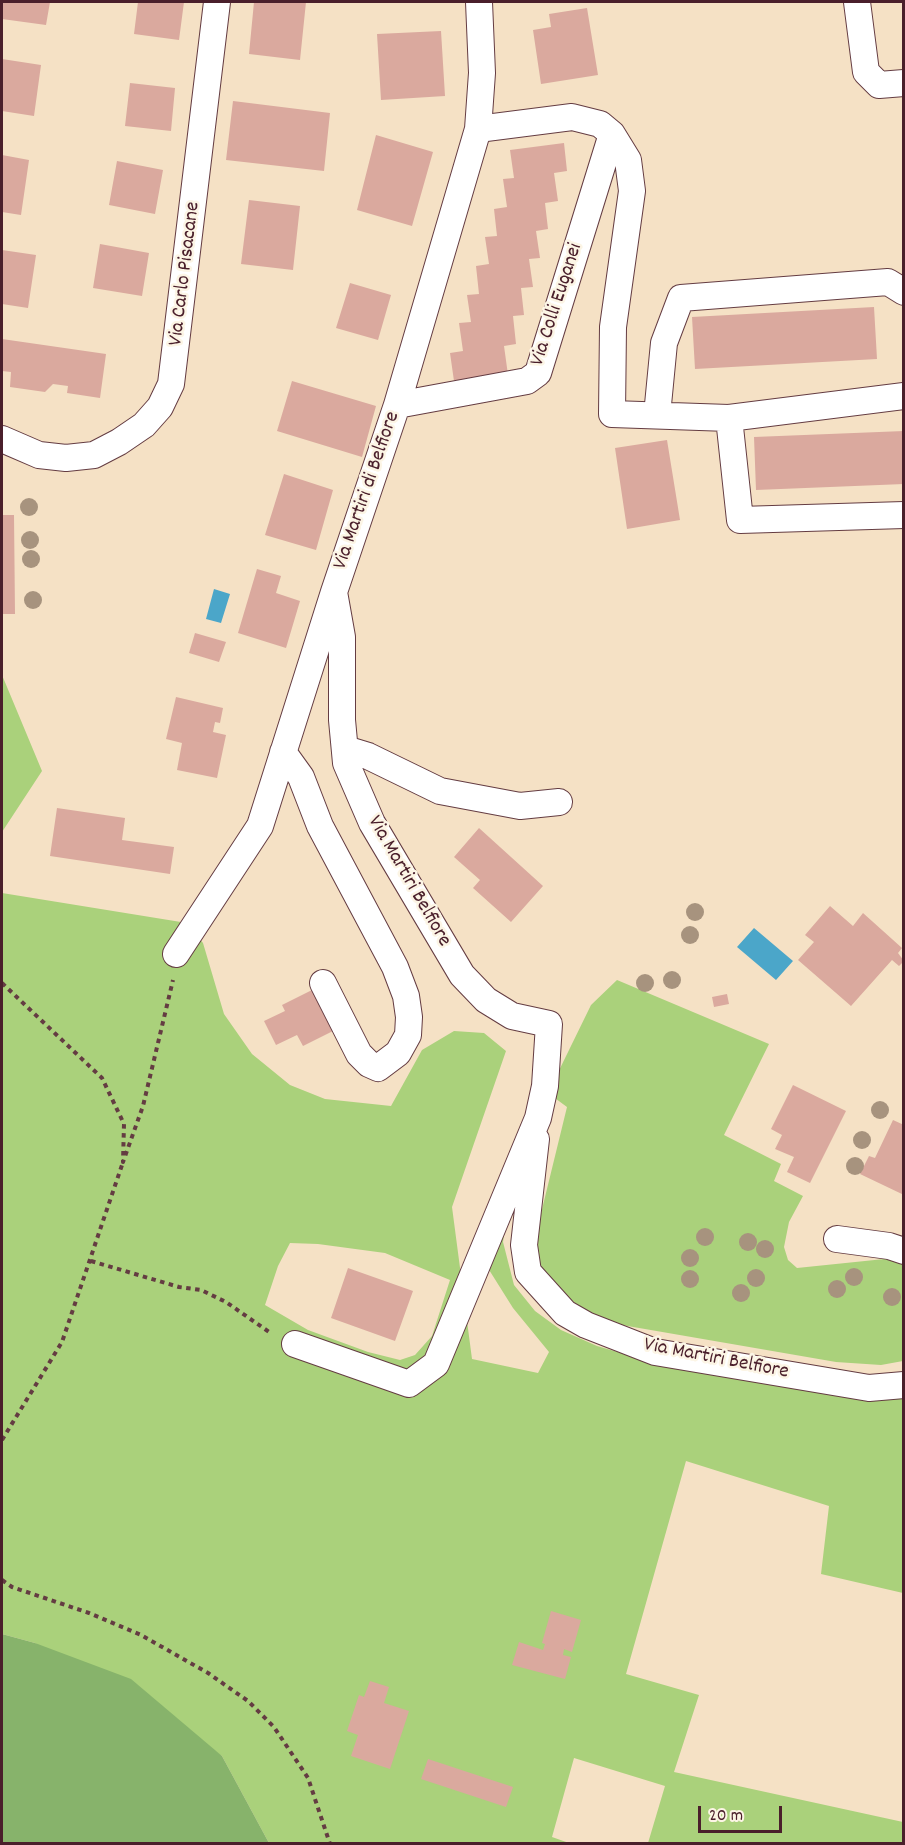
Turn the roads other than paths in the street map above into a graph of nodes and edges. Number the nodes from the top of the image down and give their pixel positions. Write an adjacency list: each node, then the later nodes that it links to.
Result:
1 (217, 2): 12 (street, Via Carlo Pisacane)
2 (478, 2): 5 (street, Via Martiri di Belfiore)
3 (857, 2): 4 (street)
4 (903, 83)
5 (478, 129): 6 (street); 9 (street, Via Martiri di Belfiore)
6 (612, 134): 9 (street, Via Colli Euganei); 10 (street)
7 (903, 292): 10 (street)
8 (903, 396): 11 (street)
9 (397, 405): 14 (street, Via Martiri di Belfiore)
10 (657, 415): 11 (street)
11 (729, 417): 13 (street)
12 (2, 439)
13 (903, 515)
14 (334, 592): 15 (street, Via Martiri Belfiore); 16 (street, Via Martiri di Belfiore)
15 (345, 748): 17 (street); 20 (street, Via Martiri Belfiore)
16 (283, 752): 18 (street, Via Martiri di Belfiore); 19 (street)
17 (559, 802)
18 (176, 954)
19 (323, 983)
20 (538, 1118): 23 (street, Via Martiri Belfiore); 24 (street, Via Martiri Belfiore)
21 (837, 1239): 22 (street)
22 (903, 1251)
23 (294, 1344)
24 (903, 1385)

